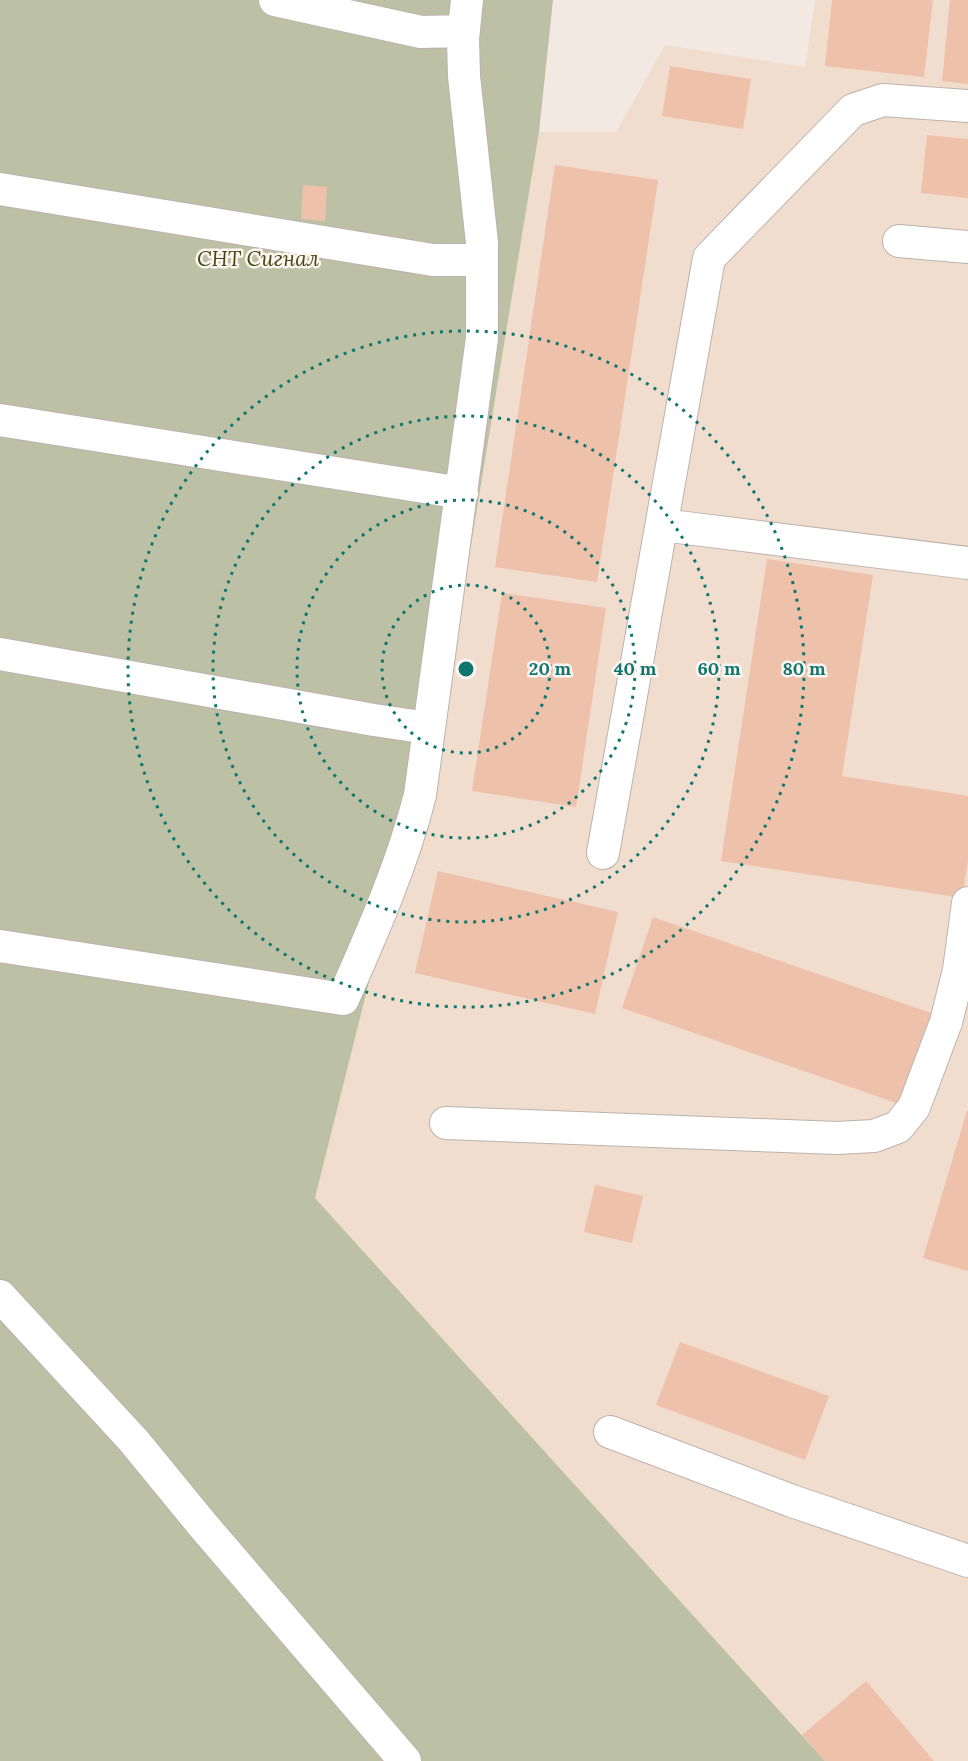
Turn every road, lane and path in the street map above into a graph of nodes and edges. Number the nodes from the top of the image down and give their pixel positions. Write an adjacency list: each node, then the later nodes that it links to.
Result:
1 (275, 0): 3 (lane)
2 (467, 0): 3 (lane)
3 (464, 31): 8 (lane)
4 (968, 106): 11 (lane)
5 (0, 189): 8 (lane)
6 (899, 241): 7 (lane)
7 (968, 247)
8 (482, 260): 10 (lane)
9 (0, 420): 10 (lane)
10 (462, 493): 14 (lane)
11 (662, 525): 12 (lane); 15 (lane)
12 (968, 563)
13 (0, 654): 14 (lane)
14 (428, 728): 17 (lane)
15 (603, 853)
16 (968, 903): 18 (lane)
17 (0, 946)
18 (446, 1124)
19 (0, 1296): 22 (lane)
20 (610, 1432): 21 (lane)
21 (968, 1561)
22 (405, 1761)

